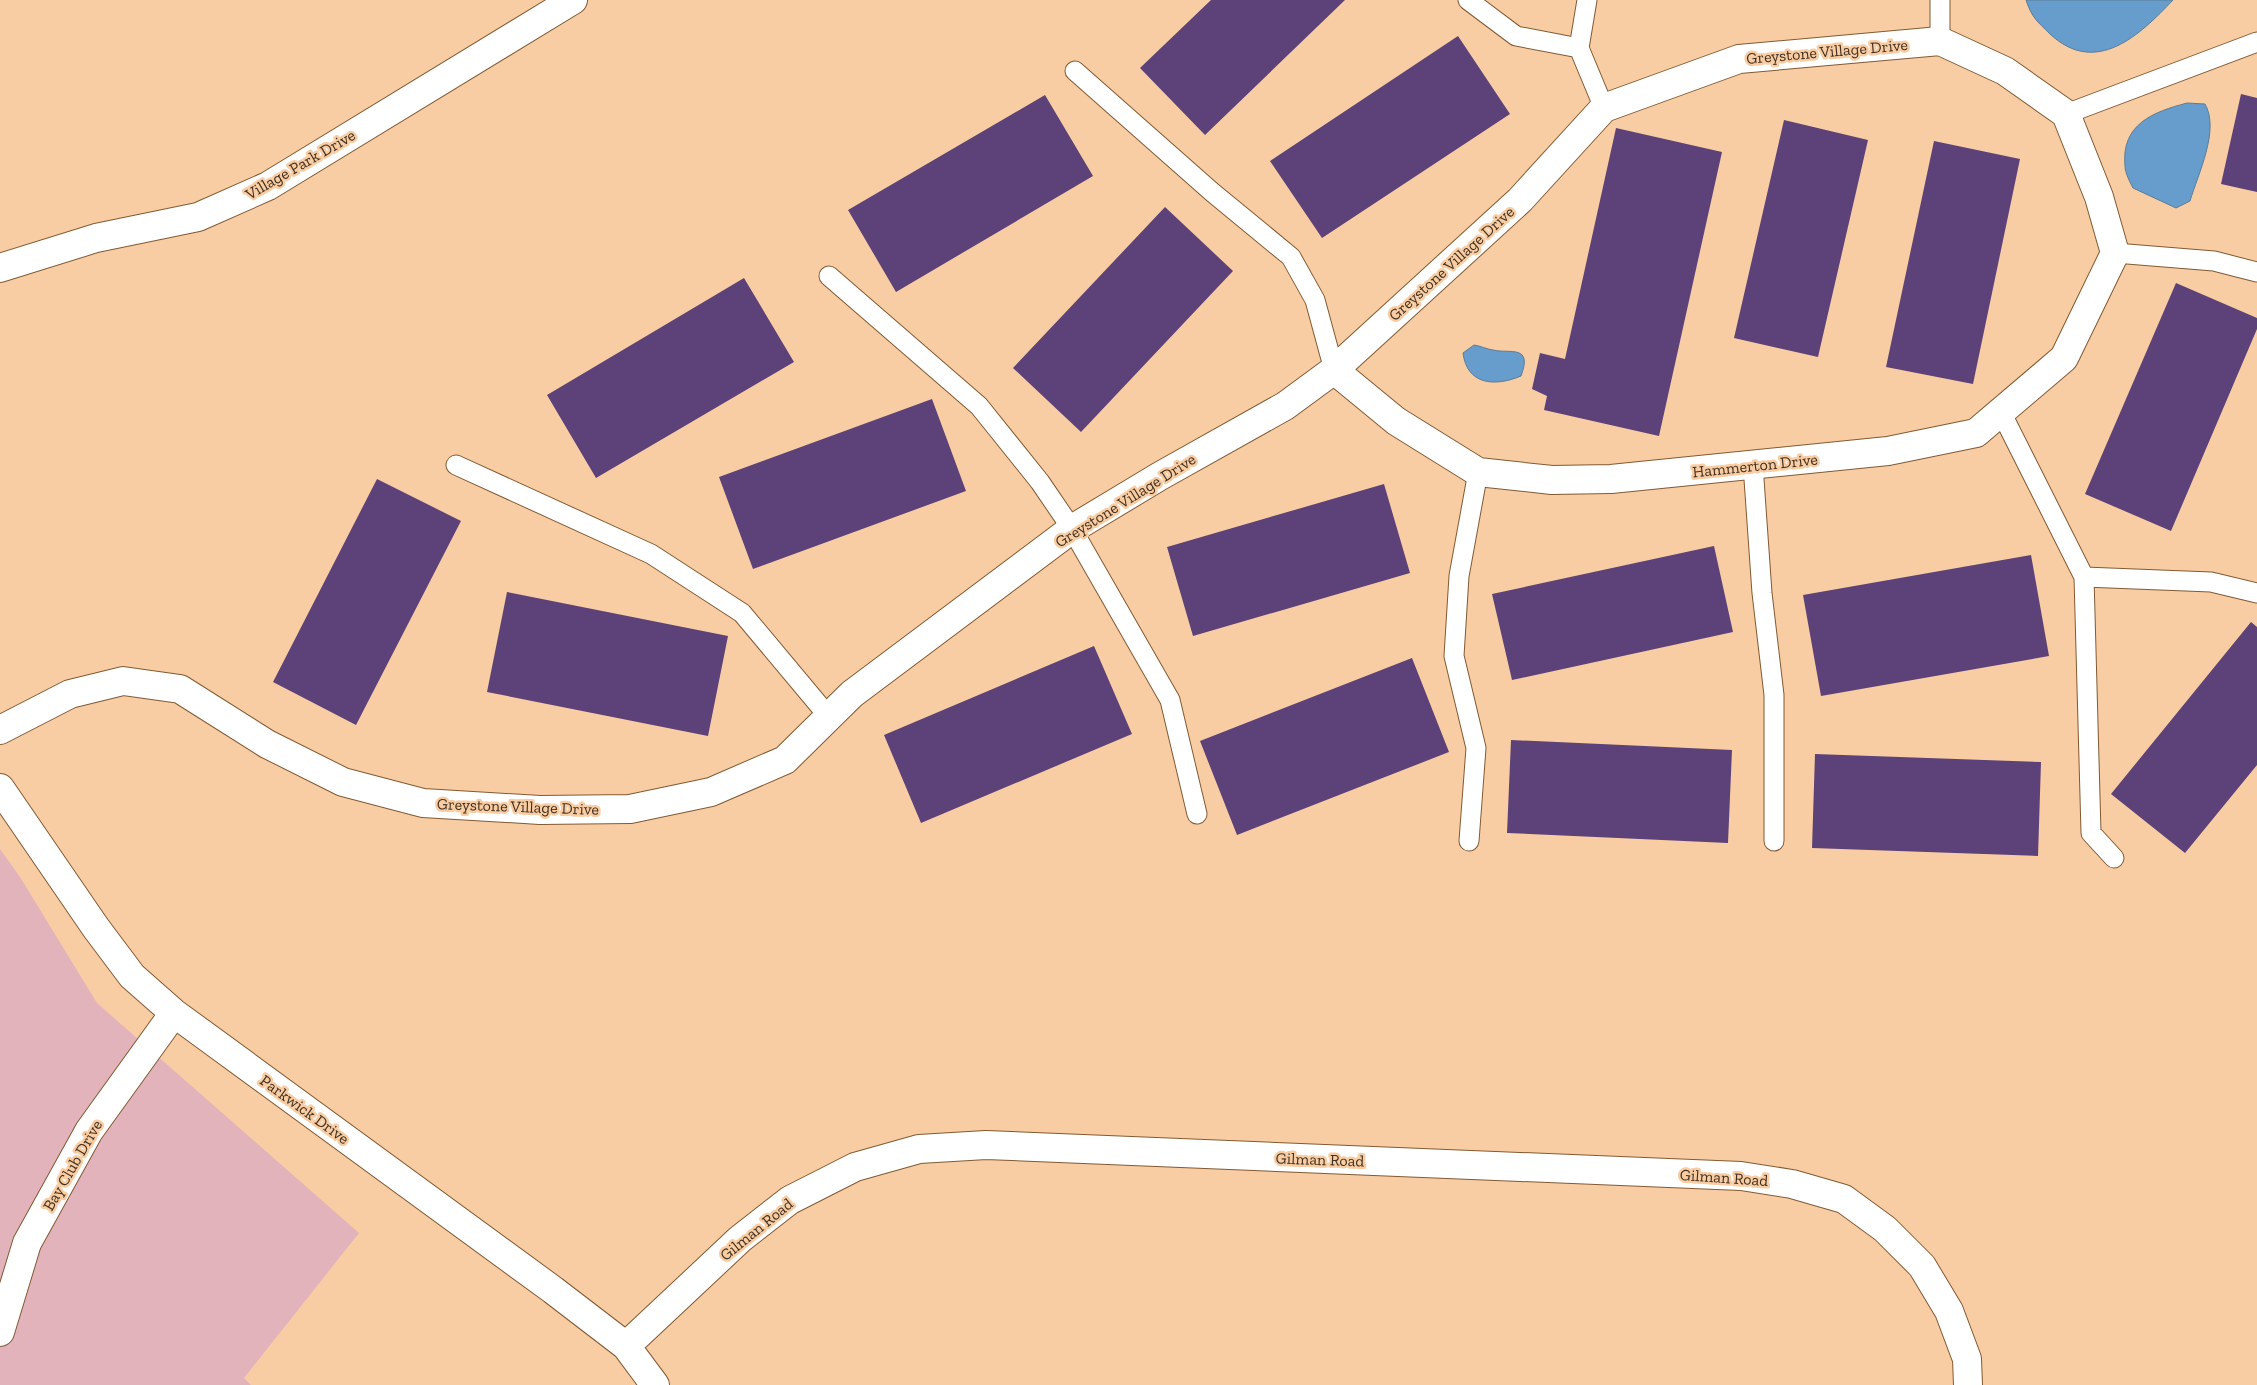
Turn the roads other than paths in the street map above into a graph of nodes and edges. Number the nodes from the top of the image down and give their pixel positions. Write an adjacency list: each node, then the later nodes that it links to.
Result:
1 (574, 0): 12 (street, Village Park Drive)
2 (1468, 0): 7 (lane)
3 (1587, 0): 7 (lane)
4 (1940, 0): 5 (lane)
5 (1940, 42): 9 (street, Greystone Village Drive); 10 (street, Greystone Village Drive)
6 (2257, 42): 10 (lane)
7 (1579, 48): 9 (lane)
8 (1075, 71): 15 (lane)
9 (1604, 108): 15 (street, Greystone Village Drive)
10 (2066, 114): 11 (street)
11 (2115, 253): 13 (lane); 16 (street, Hammerton Drive)
12 (0, 268)
13 (2257, 272)
14 (829, 276): 20 (lane)
15 (1334, 370): 19 (street, Hammerton Drive); 20 (street, Greystone Village Drive)
16 (2001, 412): 18 (street, Hammerton Drive); 21 (lane)
17 (456, 465): 23 (lane)
18 (1753, 465): 19 (street, Hammerton Drive); 28 (lane)
19 (1478, 472): 27 (lane)
20 (1072, 529): 23 (street, Greystone Village Drive); 26 (lane)
21 (2084, 577): 22 (lane); 29 (lane)
22 (2257, 593)
23 (829, 717): 24 (street, Greystone Village Drive)
24 (0, 730)
25 (0, 788): 30 (street, Parkwick Drive)
26 (1197, 814)
27 (1470, 840)
28 (1774, 841)
29 (2114, 858)
30 (174, 1013): 31 (street, Bay Club Drive); 32 (street, Parkwick Drive)
31 (0, 1332)
32 (626, 1346): 33 (street, Parkwick Drive); 34 (street, Gilman Road)
33 (655, 1385)
34 (1968, 1385)

